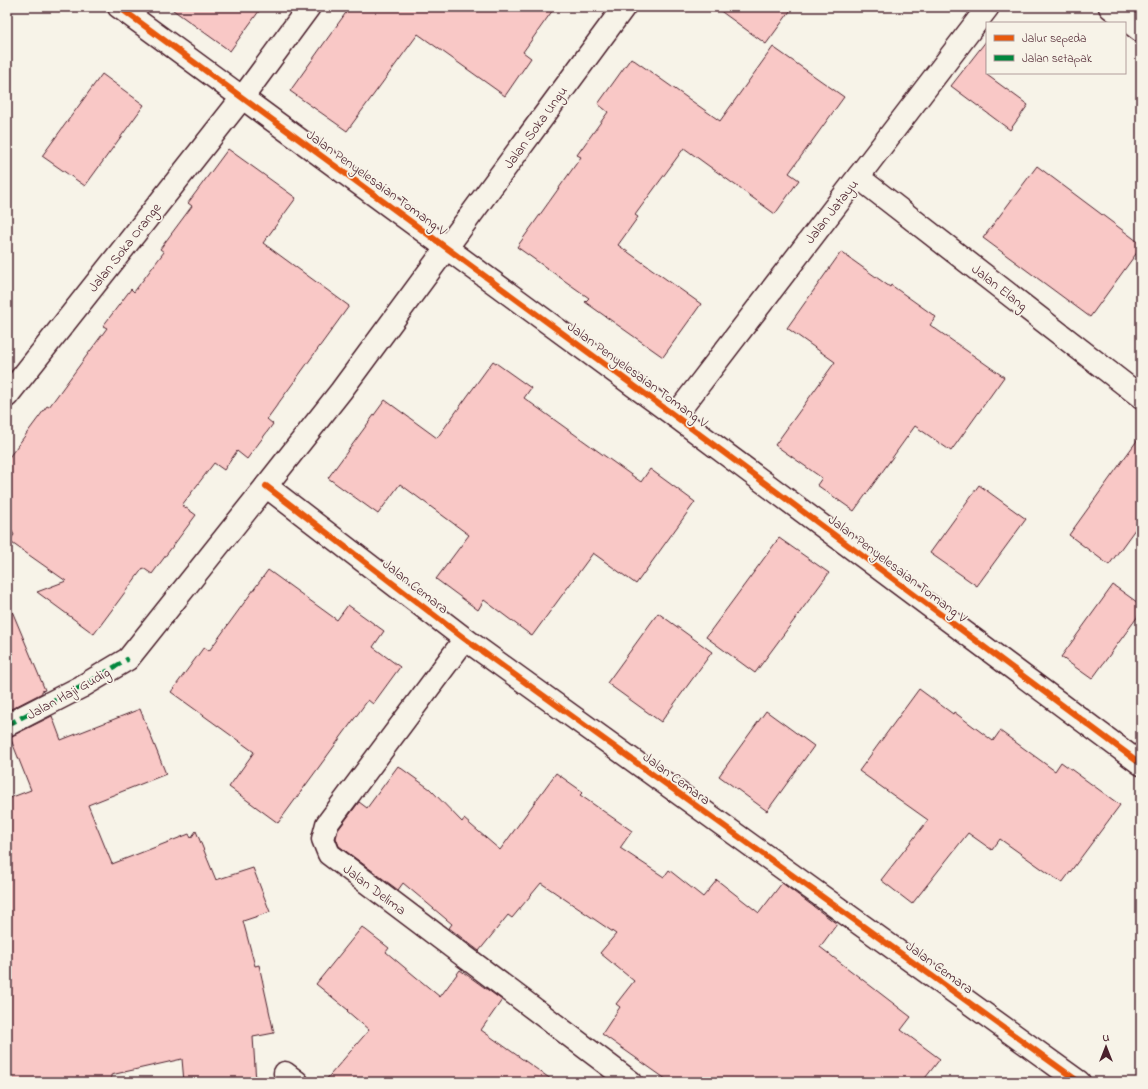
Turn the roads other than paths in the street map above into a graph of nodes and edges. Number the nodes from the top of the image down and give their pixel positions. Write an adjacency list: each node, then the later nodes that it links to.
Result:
1 (119, 7): 7 (street, Jalan Penyelesaian Tomang V)
2 (309, 7): 7 (street, Jalan Soka Orange)
3 (624, 7): 9 (street, Jalan Soka Ungu)
4 (988, 7): 8 (street, Jalan Jatayu)
5 (1110, 7): 6 (street)
6 (1141, 31)
7 (242, 98): 9 (street, Jalan Penyelesaian Tomang V); 10 (street, Jalan Soka Orange)
8 (858, 177): 11 (street, Jalan Elang); 12 (street, Jalan Jatayu)
9 (446, 248): 12 (street, Jalan Penyelesaian Tomang V); 13 (street, Jalan Soka Ungu)
10 (7, 396)
11 (1141, 397)
12 (675, 416): 16 (street, Jalan Penyelesaian Tomang V)
13 (266, 486): 14 (street, Jalan Cemara); 15 (street, Jalan Haji Gudig)
14 (465, 639): 17 (street, Jalan Delima); 18 (street, Jalan Cemara)
15 (7, 725)
16 (1141, 764)
17 (631, 1082)
18 (1078, 1082)

